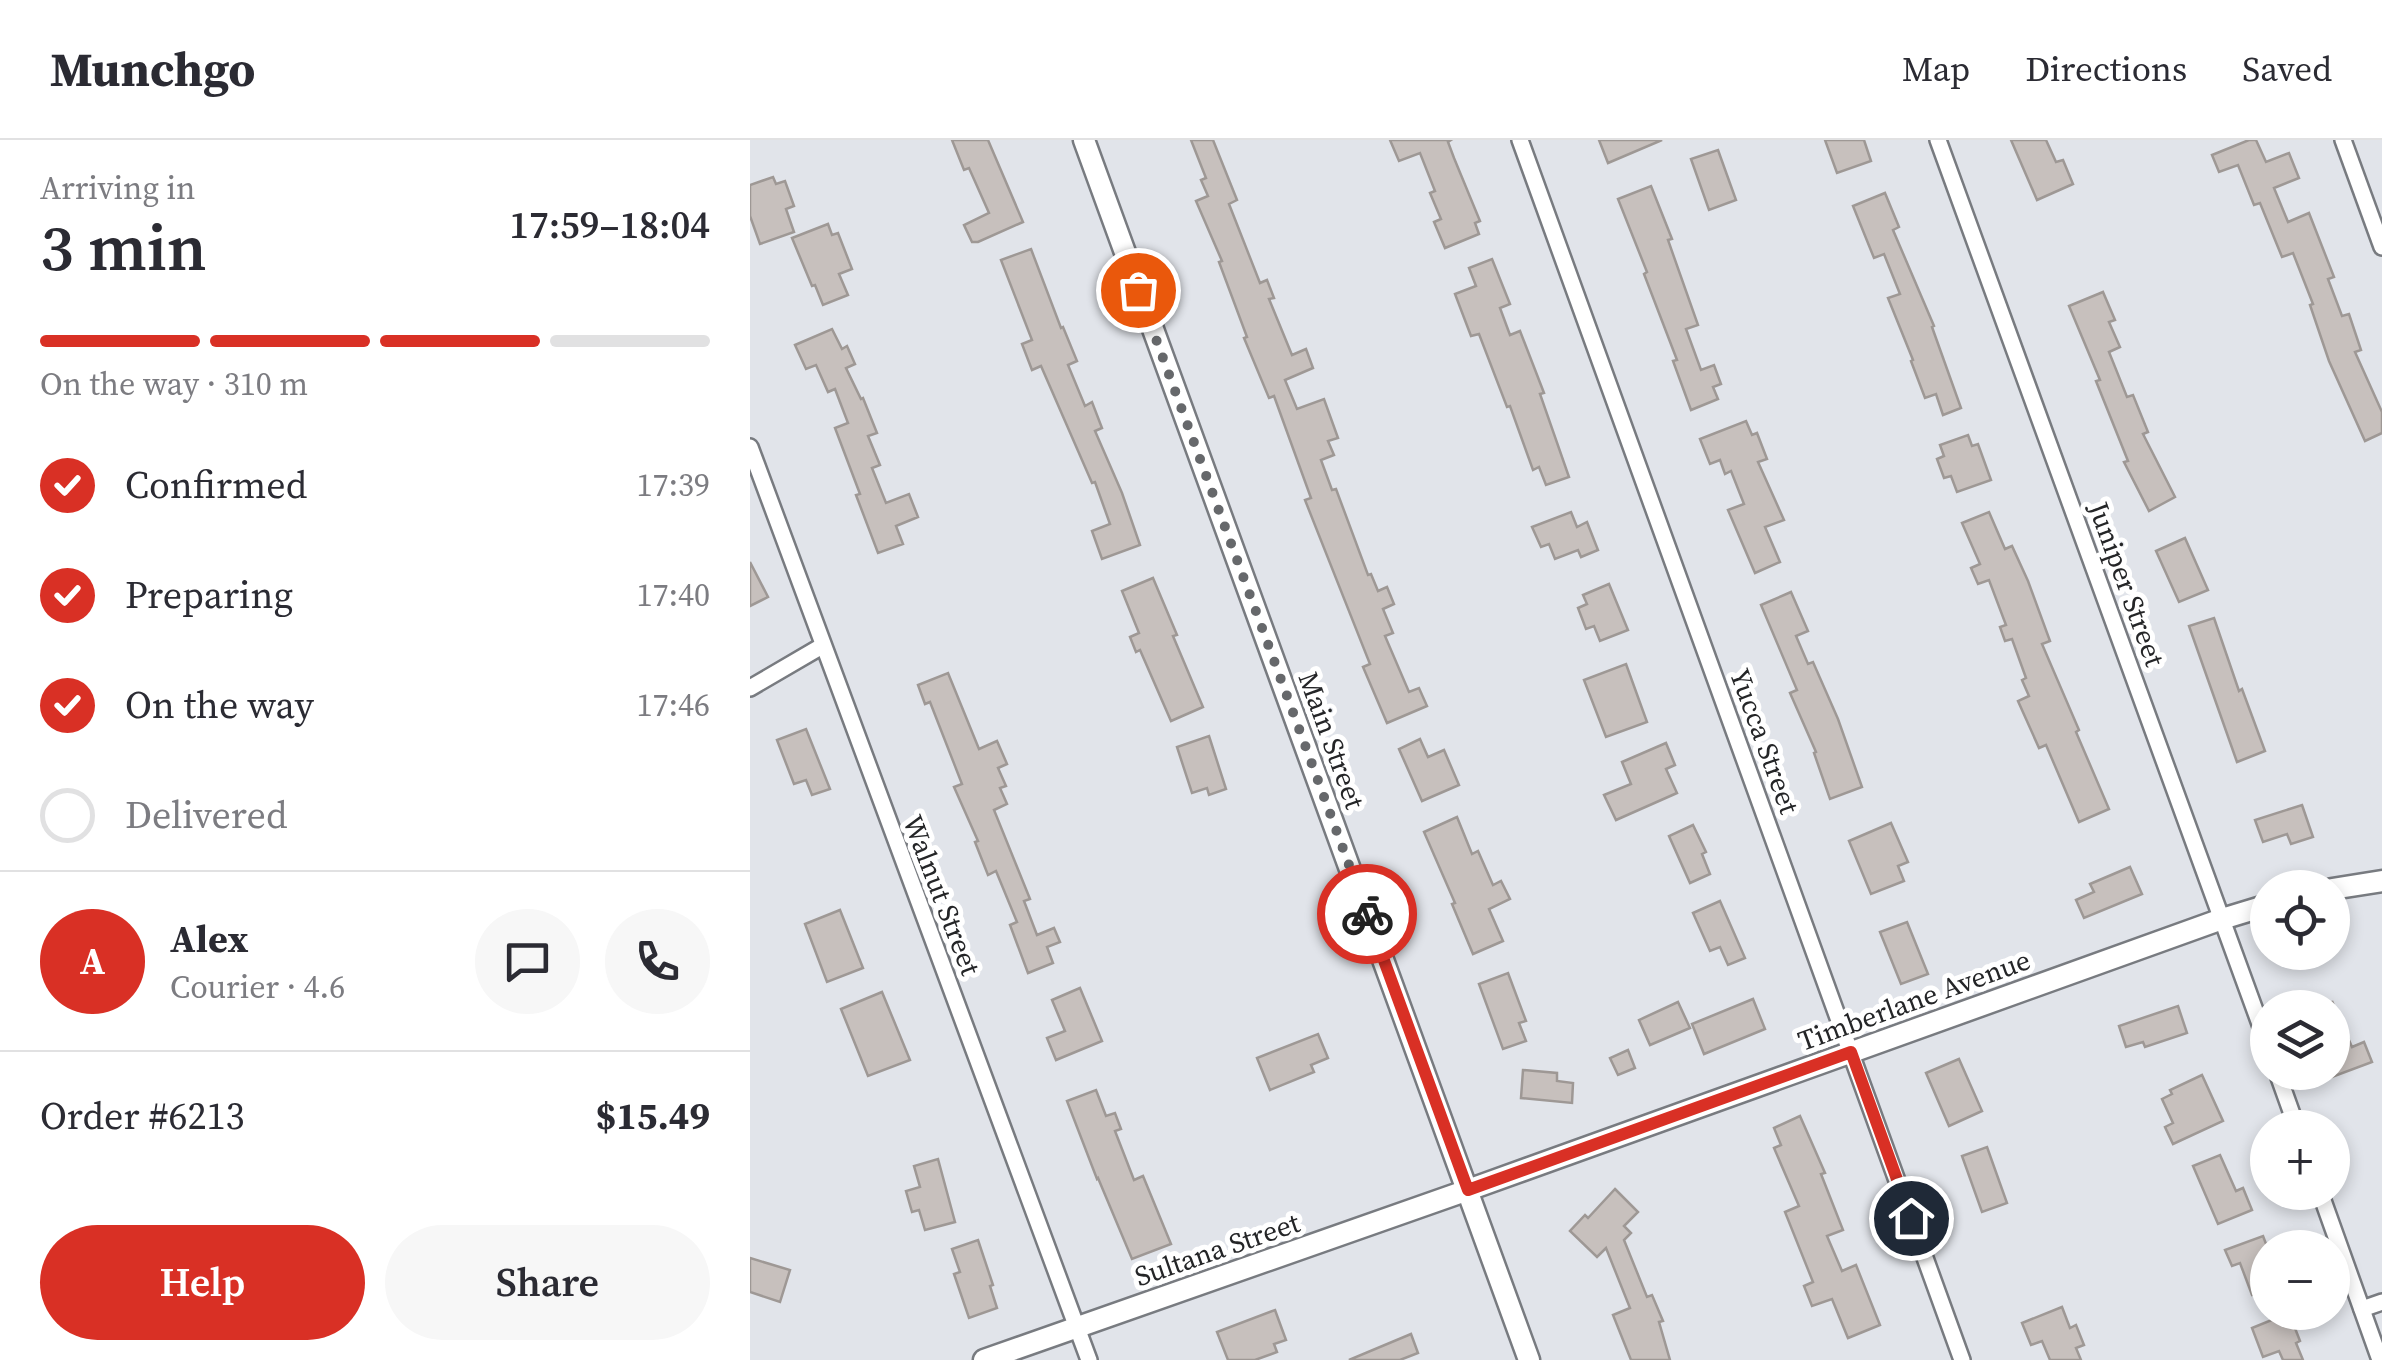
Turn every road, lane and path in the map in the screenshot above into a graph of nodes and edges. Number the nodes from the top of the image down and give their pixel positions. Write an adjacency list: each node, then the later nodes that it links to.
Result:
1 (1084, 140): 15 (street, Main Street)
2 (1520, 140): 14 (street, Yucca Street)
3 (1938, 140): 12 (street, Juniper Street)
4 (2343, 140): 5 (street)
5 (2382, 247)
6 (750, 447): 7 (street, Walnut Street)
7 (822, 646): 8 (street); 19 (street, Walnut Street)
8 (750, 688)
9 (2382, 881): 10 (street)
10 (2350, 886)
11 (2250, 911): 12 (street, Timberlane Avenue)
12 (2222, 919): 13 (street, Juniper Street); 14 (street, Timberlane Avenue)
13 (2250, 996)
14 (1851, 1052): 15 (street, Timberlane Avenue); 23 (street, Yucca Street)
15 (1468, 1190): 19 (street, Sultana Street); 22 (street, Main Street)
16 (2326, 1210): 18 (street)
17 (2382, 1302): 18 (street)
18 (2362, 1309): 24 (street)
19 (1077, 1327): 20 (street, Sultana Street); 21 (street, Walnut Street)
20 (984, 1360)
21 (1090, 1360)
22 (1529, 1360)
23 (1962, 1360)
24 (2380, 1360)

